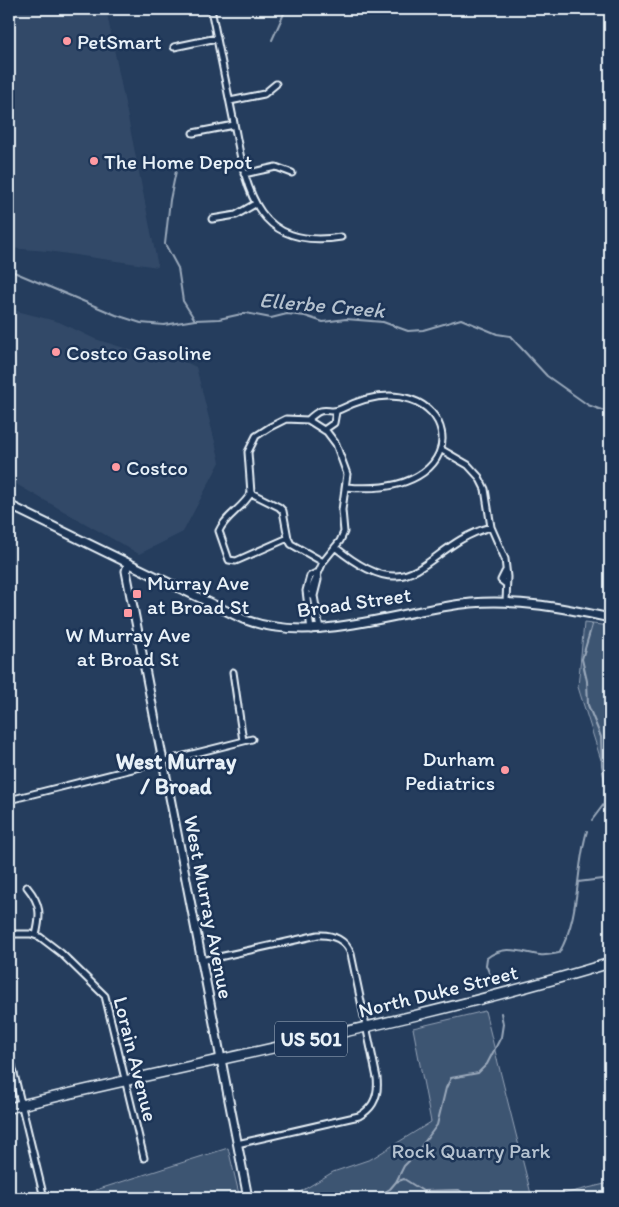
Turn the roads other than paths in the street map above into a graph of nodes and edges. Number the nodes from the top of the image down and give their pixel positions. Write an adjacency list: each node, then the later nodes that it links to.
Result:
1 (211, 9): 2 (street)
2 (217, 38): 3 (street); 5 (street)
3 (174, 47)
4 (276, 84): 5 (street)
5 (230, 101): 6 (street)
6 (234, 125): 7 (street); 9 (street)
7 (193, 133)
8 (292, 172): 9 (street)
9 (244, 174): 10 (street)
10 (255, 204): 11 (street); 12 (street)
11 (212, 219)
12 (342, 237)
13 (336, 412): 14 (street); 15 (street); 16 (street)
14 (308, 420): 15 (street); 18 (street)
15 (324, 430): 17 (street)
16 (442, 450): 17 (street); 20 (street)
17 (346, 487): 22 (street)
18 (251, 493): 21 (street); 21 (street)
19 (9, 505): 24 (street, Broad Street)
20 (491, 527): 22 (street); 29 (street)
21 (288, 538): 23 (street)
22 (335, 547): 23 (street)
23 (323, 562): 25 (street)
24 (128, 564): 32 (street, Broad Street); 36 (street, West Murray Avenue)
25 (317, 573): 26 (street); 28 (street)
26 (309, 587): 27 (street); 28 (street)
27 (308, 596): 28 (street); 32 (street)
28 (314, 596): 31 (street)
29 (506, 602): 30 (street, Broad Street); 31 (street, Broad Street)
30 (610, 618)
31 (320, 628): 32 (street, Broad Street)
32 (311, 630)
33 (234, 672): 35 (street)
34 (252, 739): 35 (street)
35 (243, 741): 36 (street)
36 (162, 761): 37 (street); 41 (street, West Murray Avenue)
37 (9, 800)
38 (27, 887): 40 (street)
39 (9, 934): 40 (street)
40 (36, 935): 46 (street, Lorain Avenue)
41 (202, 961): 43 (street); 45 (street, West Murray Avenue)
42 (610, 962): 43 (highway, North Duke Street / US 501)
43 (367, 1026): 45 (highway, North Duke Street / US 501); 49 (street)
44 (9, 1053): 47 (street)
45 (220, 1060): 46 (highway, North Duke Street / US 501); 49 (street, West Murray Avenue)
46 (125, 1082): 47 (highway, North Duke Street / US 501); 50 (street, Lorain Avenue)
47 (21, 1105): 48 (highway, North Duke Street / US 501); 51 (street)
48 (9, 1108)
49 (237, 1144): 52 (street, West Murray Avenue)
50 (144, 1158)
51 (44, 1198)
52 (248, 1198)

